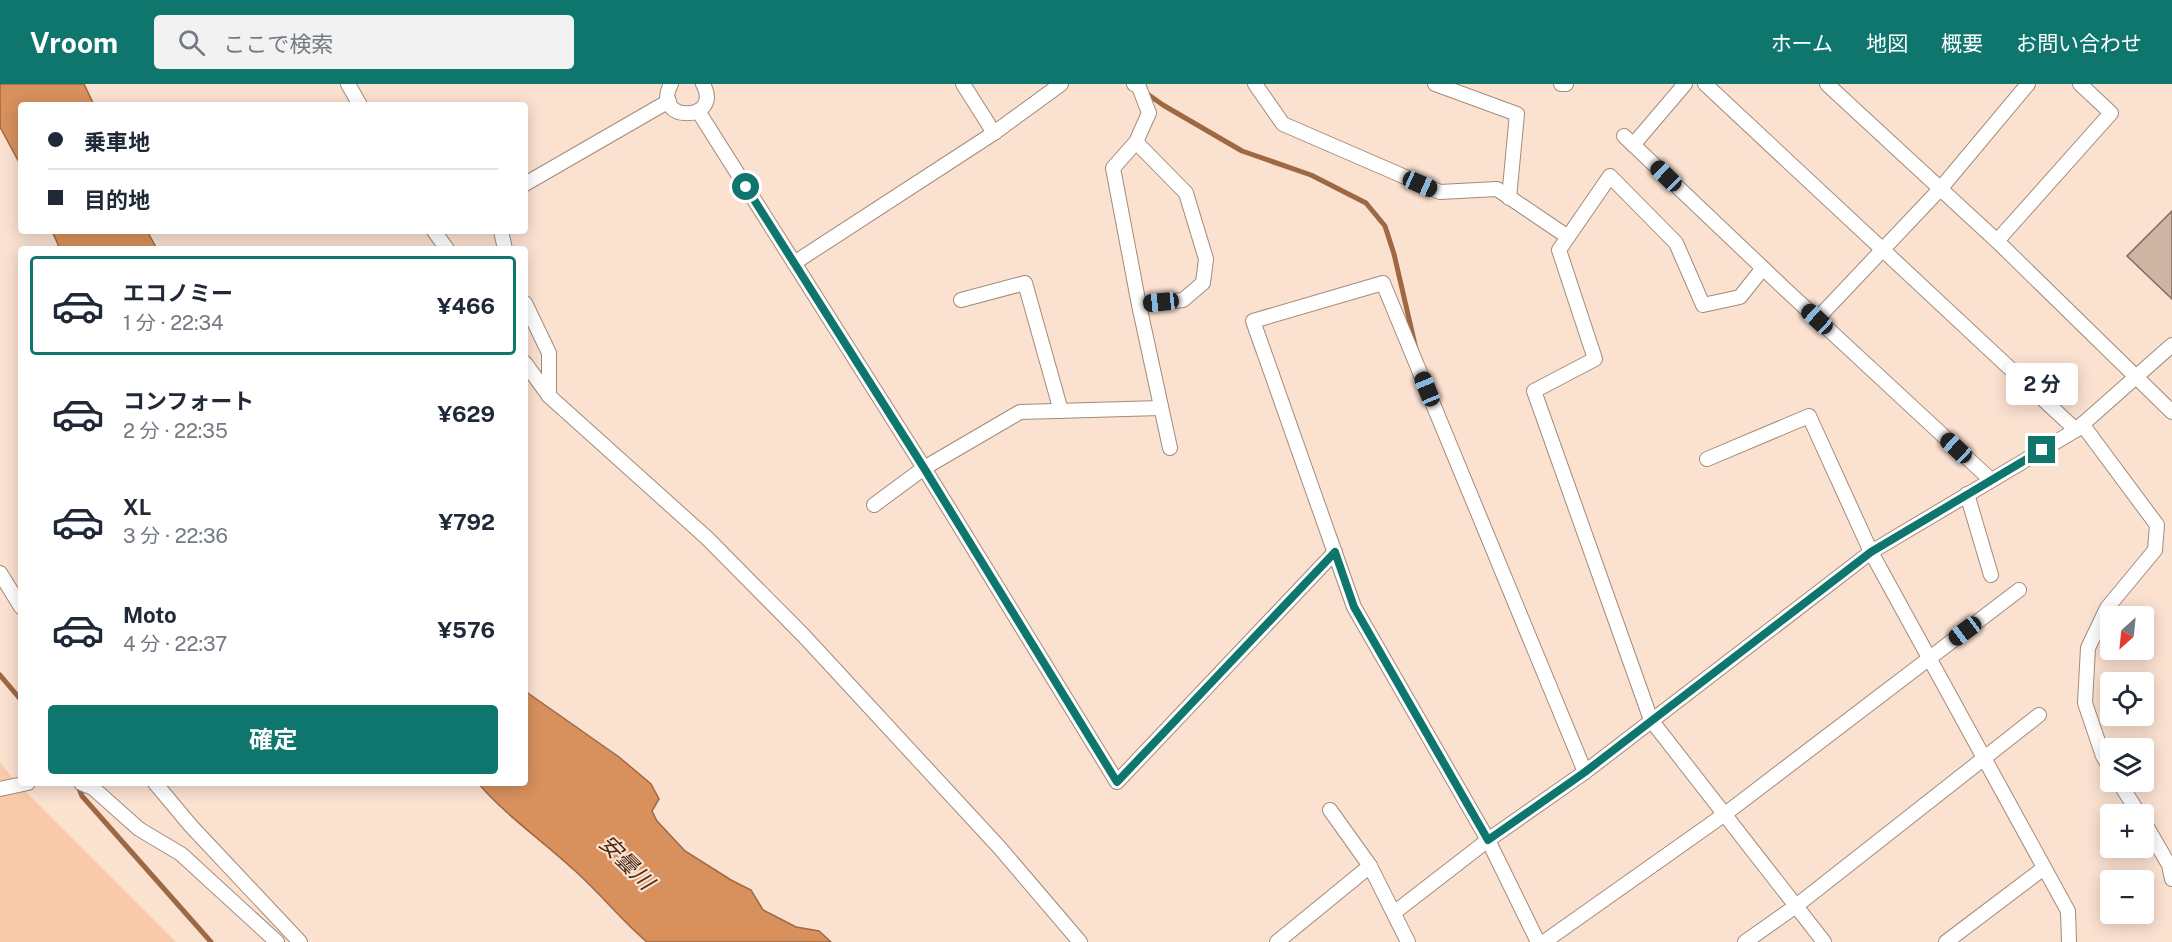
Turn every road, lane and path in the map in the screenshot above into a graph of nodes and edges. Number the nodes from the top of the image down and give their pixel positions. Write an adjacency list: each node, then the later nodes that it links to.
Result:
1 (348, 84): 15 (street)
2 (671, 84): 14 (street)
3 (703, 84): 16 (street)
4 (963, 84): 17 (street)
5 (1061, 84): 17 (street)
6 (1134, 84): 18 (street)
7 (1254, 84): 21 (street)
8 (1436, 84): 21 (street)
9 (1685, 84): 26 (street)
10 (1705, 84): 24 (street)
11 (1827, 84): 20 (street)
12 (2028, 84): 20 (street)
13 (2080, 84): 23 (street)
14 (669, 100): 16 (street); 19 (street)
15 (358, 102)
16 (698, 111): 25 (street)
17 (994, 133): 25 (street)
18 (1136, 142): 28 (street); 28 (street)
19 (528, 182)
20 (1941, 188): 23 (street); 24 (street)
21 (1509, 198): 22 (street)
22 (1568, 237): 26 (street); 53 (street)
23 (1997, 241): 33 (street)
24 (1882, 250): 30 (street); 38 (street)
25 (794, 263): 41 (street)
26 (1763, 268): 30 (street)
27 (961, 300): 36 (street)
28 (1139, 304): 35 (street)
29 (528, 309): 34 (street)
30 (1817, 319): 42 (street)
31 (2172, 345): 33 (street)
32 (528, 367): 34 (street)
33 (2136, 377): 37 (street); 38 (street)
34 (549, 396): 72 (street)
35 (1161, 408): 36 (street); 39 (street)
36 (1061, 411): 41 (street)
37 (2172, 412)
38 (2079, 427): 42 (street); 54 (street)
39 (1170, 448)
40 (1707, 459): 46 (street)
41 (924, 468): 44 (street); 45 (street)
42 (1991, 480): 43 (street)
43 (1966, 494): 46 (street); 48 (street)
44 (874, 505)
45 (1335, 552): 56 (street); 64 (street)
46 (1871, 552): 51 (street); 53 (street)
47 (0, 573): 50 (street)
48 (1991, 575)
49 (2019, 590): 51 (street)
50 (18, 602)
51 (1929, 658): 55 (street); 62 (street)
52 (2039, 715): 55 (street)
53 (1651, 720): 56 (street); 62 (street)
54 (2100, 747)
55 (1985, 758): 66 (street); 68 (street)
56 (1585, 772): 64 (street)
57 (18, 785): 60 (street)
58 (88, 786): 70 (street)
59 (158, 786): 71 (street)
60 (0, 789)
61 (1330, 810): 65 (street)
62 (1725, 814): 68 (street); 76 (street)
63 (2154, 839): 67 (street)
64 (1488, 840): 69 (street); 75 (street)
65 (1370, 866): 69 (street); 73 (street)
66 (2044, 868): 79 (street); 80 (street)
67 (2172, 879)
68 (1796, 906): 77 (street); 78 (street)
69 (1395, 912): 74 (street)
70 (278, 942)
71 (300, 942)
72 (1080, 942)
73 (1277, 942)
74 (1408, 942)
75 (1538, 942)
76 (1544, 942)
77 (1745, 942)
78 (1824, 942)
79 (1946, 942)
80 (2069, 942)

